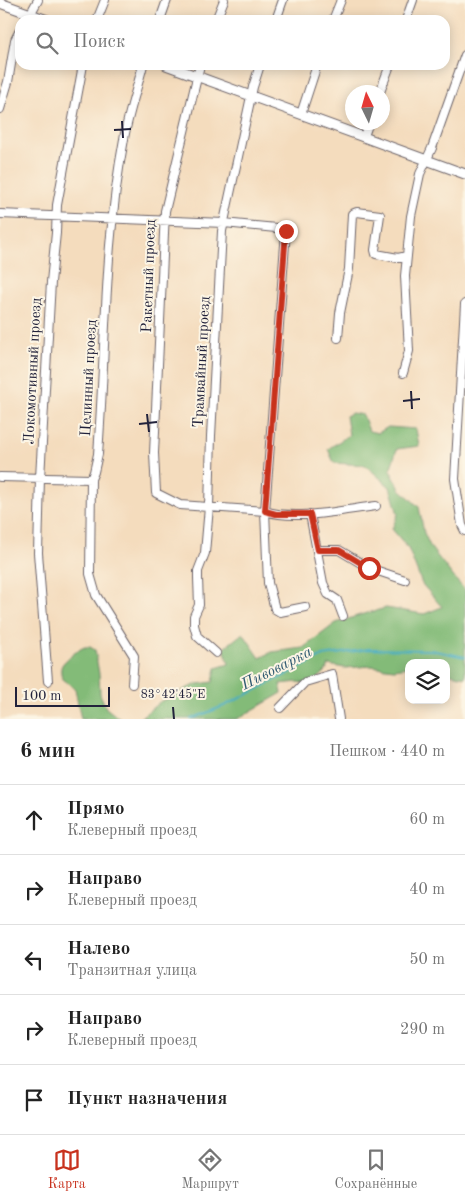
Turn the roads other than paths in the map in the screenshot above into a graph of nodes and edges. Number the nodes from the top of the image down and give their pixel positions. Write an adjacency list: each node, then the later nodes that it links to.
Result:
1 (38, 0): 10 (street)
2 (105, 0): 11 (street)
3 (167, 0): 12 (street)
4 (224, 0): 13 (street)
5 (283, 0): 14 (street)
6 (341, 0): 15 (street)
7 (413, 0): 16 (street)
8 (0, 3): 9 (street)
9 (25, 15)
10 (30, 15)
11 (100, 15)
12 (162, 15)
13 (218, 15)
14 (278, 15)
15 (335, 15)
16 (408, 15)
17 (15, 40): 29 (street)
18 (465, 55): 33 (street)
19 (82, 70): 36 (street, Локомотивный проезд)
20 (143, 70): 37 (street, Целинный проезд)
21 (180, 70): 26 (street)
22 (199, 70): 26 (street, Ракетный проезд)
23 (258, 70): 28 (street, Трамвайный проезд)
24 (315, 70): 30 (street)
25 (388, 70): 27 (street)
26 (197, 76): 28 (street); 38 (street, Ракетный проезд)
27 (383, 85)
28 (251, 95): 30 (street); 39 (street, Трамвайный проезд)
29 (0, 109)
30 (301, 114): 32 (street)
31 (366, 130): 32 (street)
32 (364, 136): 33 (street)
33 (427, 160): 34 (street); 40 (street)
34 (465, 174)
35 (0, 214): 36 (street)
36 (56, 215): 37 (street); 45 (street, Локомотивный проезд)
37 (112, 218): 38 (street); 46 (street, Целинный проезд)
38 (166, 221): 39 (street); 48 (street, Ракетный проезд)
39 (224, 223): 48 (street, Трамвайный проезд); 49 (street)
40 (407, 256): 42 (street); 43 (street)
41 (465, 304): 51 (street)
42 (338, 338)
43 (403, 373)
44 (0, 477): 45 (street)
45 (40, 478): 46 (street); 57 (street, Локомотивный проезд)
46 (91, 479): 58 (street, Целинный проезд)
47 (376, 506): 50 (street)
48 (209, 507): 49 (street); 56 (street, Трамвайный проезд)
49 (265, 511): 50 (street); 54 (street)
50 (310, 514): 52 (street)
51 (465, 531)
52 (318, 550): 53 (street); 55 (street)
53 (405, 580)
54 (305, 607)
55 (343, 616)
56 (216, 654)
57 (48, 681)
58 (132, 684)
59 (280, 708): 60 (street)
60 (338, 719)

